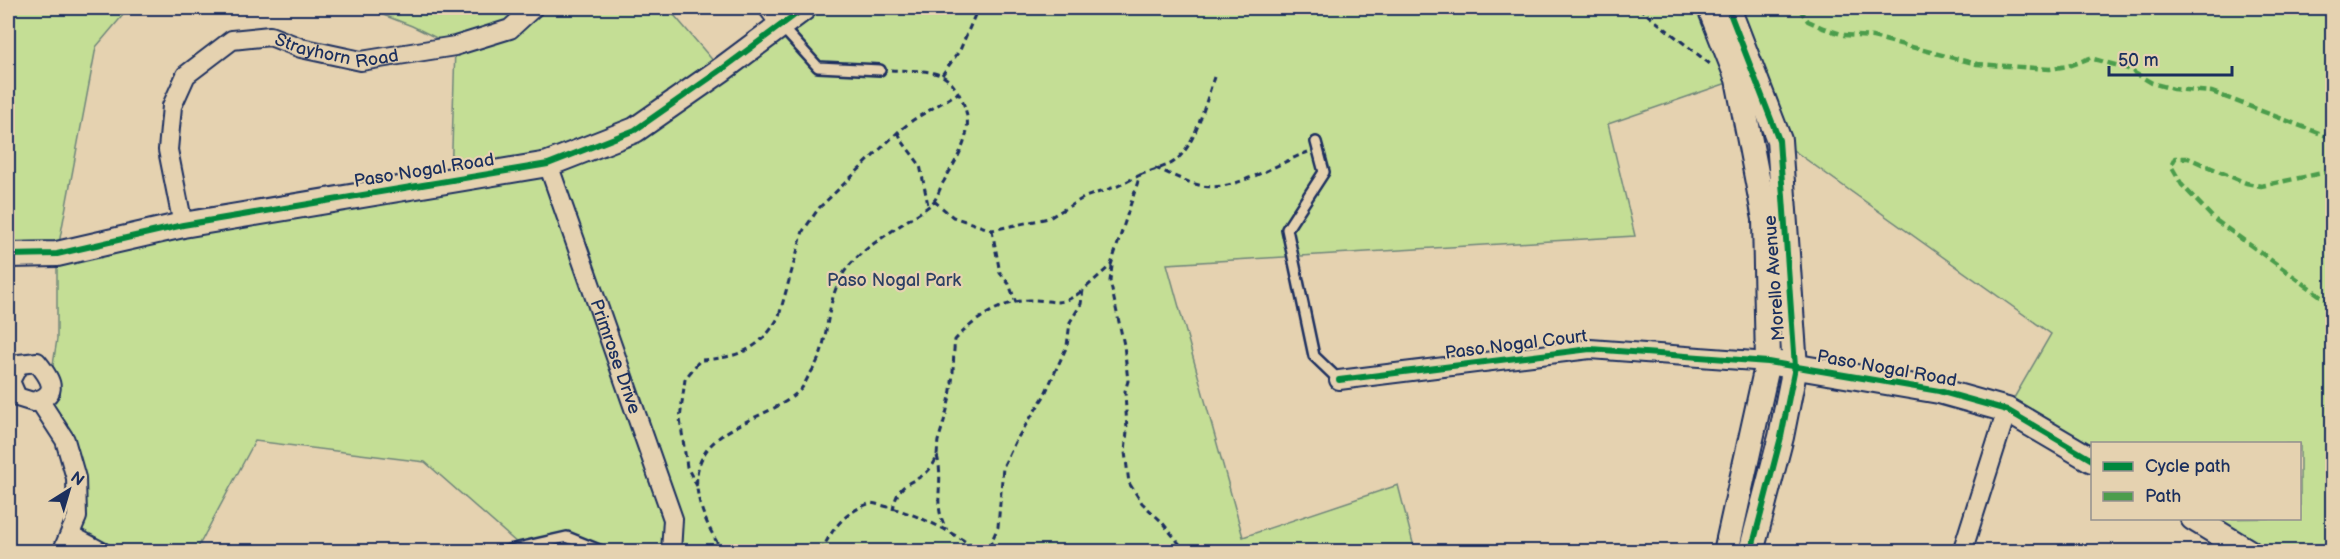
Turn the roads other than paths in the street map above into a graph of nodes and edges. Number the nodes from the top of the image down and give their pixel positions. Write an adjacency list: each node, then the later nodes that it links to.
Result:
1 (532, 8): 9 (street, Strayhorn Road)
2 (804, 8): 5 (street, Paso Nogal Road)
3 (1710, 8): 11 (street, Morello Avenue)
4 (1728, 8): 12 (street, Morello Avenue)
5 (774, 16): 6 (lane); 8 (street, Paso Nogal Road)
6 (880, 70)
7 (1317, 145): 13 (lane)
8 (548, 164): 9 (street, Paso Nogal Road); 23 (street, Primrose Drive)
9 (183, 225): 10 (street, Paso Nogal Road)
10 (8, 255)
11 (1768, 362): 12 (street, Paso Nogal Road); 13 (street, Paso Nogal Court); 24 (street, Morello Avenue)
12 (1795, 367): 15 (street, Paso Nogal Road); 25 (street, Morello Avenue)
13 (1339, 380)
14 (39, 400): 18 (street)
15 (2007, 410): 16 (street, Paso Nogal Road); 26 (street)
16 (2091, 459)
17 (2195, 520): 27 (street)
18 (70, 535): 19 (street); 20 (street)
19 (62, 552)
20 (102, 552)
21 (501, 552): 22 (lane)
22 (604, 552)
23 (670, 552)
24 (1726, 552)
25 (1751, 552)
26 (1962, 552)
27 (2249, 552)

